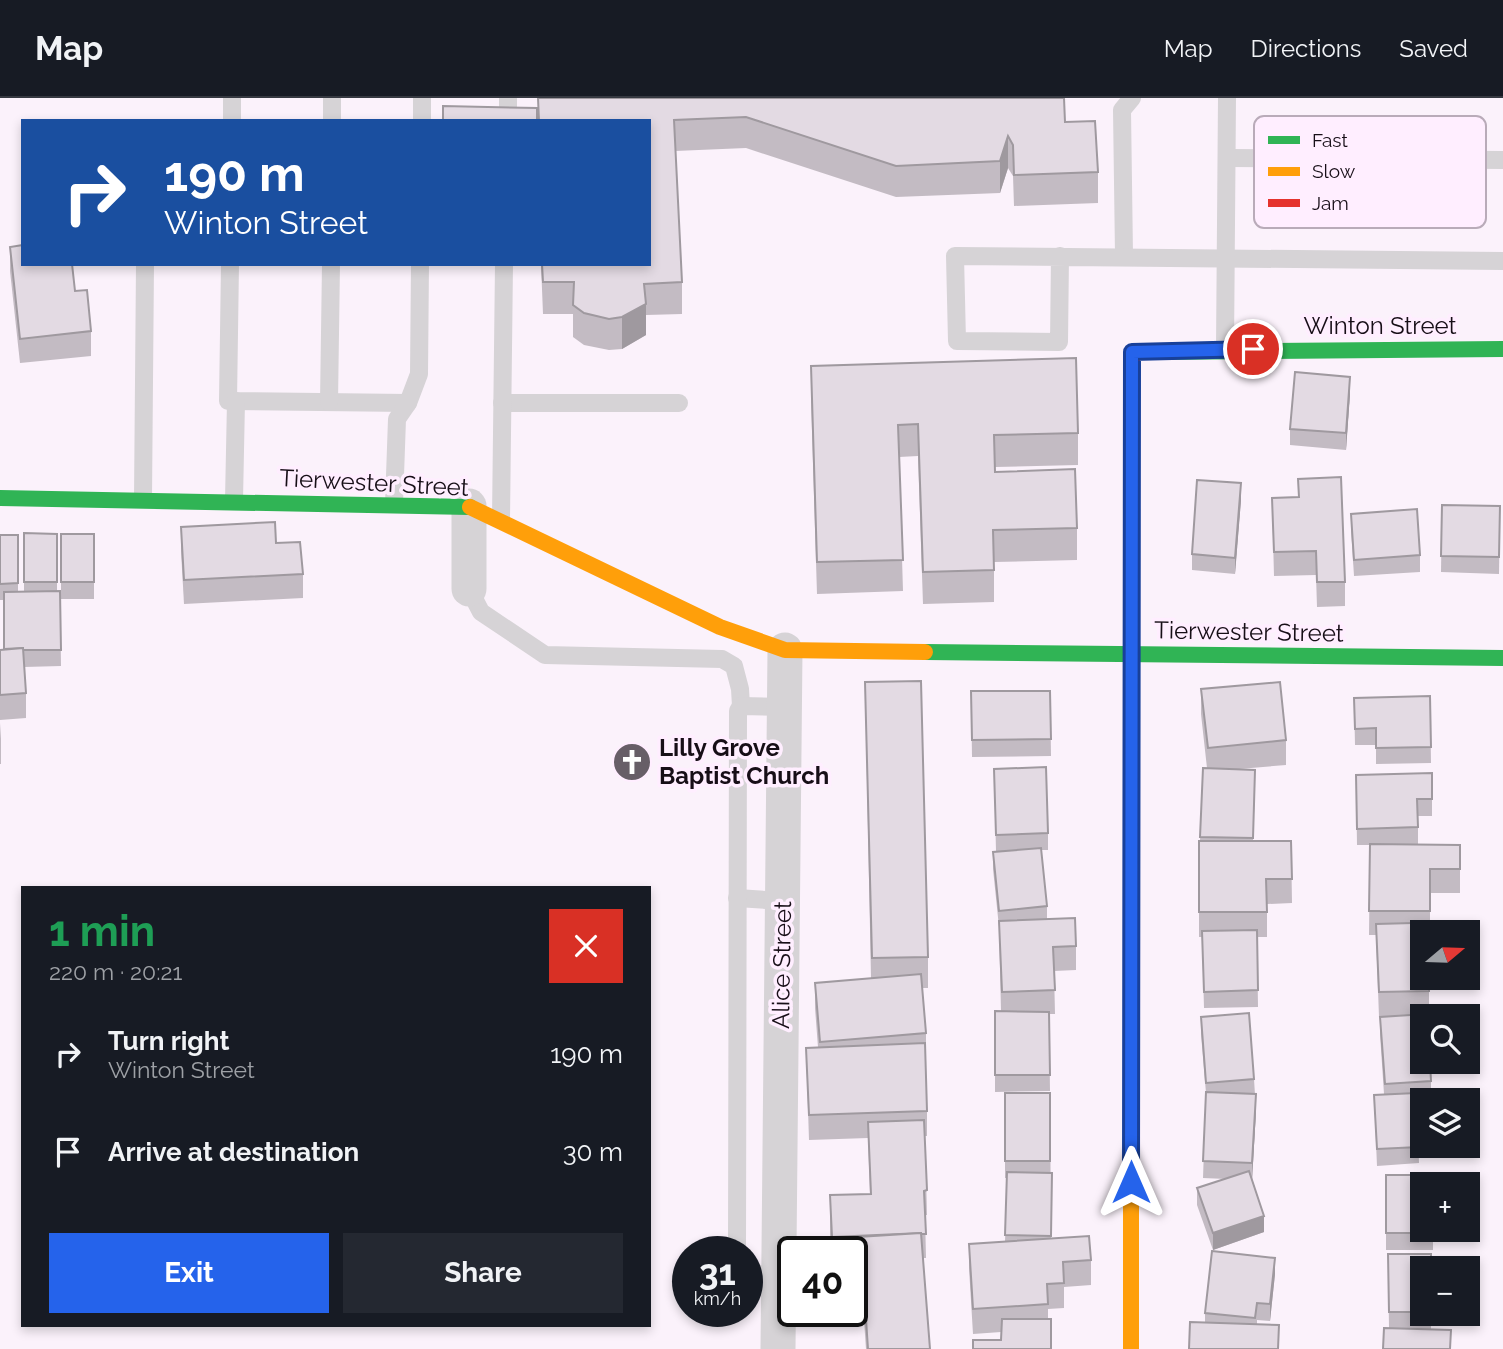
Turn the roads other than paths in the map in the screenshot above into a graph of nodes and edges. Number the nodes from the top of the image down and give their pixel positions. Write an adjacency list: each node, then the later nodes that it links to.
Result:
1 (232, 98): 7 (lane)
2 (332, 98): 8 (lane)
3 (422, 98): 9 (lane)
4 (508, 98): 10 (lane)
5 (1132, 98): 14 (lane)
6 (1227, 98): 11 (lane)
7 (232, 119)
8 (332, 119)
9 (422, 119)
10 (508, 119)
11 (1228, 158): 12 (lane); 15 (lane)
12 (1254, 158)
13 (1060, 256): 13 (lane); 14 (lane)
14 (1124, 256): 15 (lane)
15 (1225, 261): 16 (lane); 22 (lane)
16 (1503, 261)
17 (145, 266): 30 (lane)
18 (230, 266): 24 (lane)
19 (331, 266): 25 (lane)
20 (420, 266): 26 (lane)
21 (504, 266): 27 (lane)
22 (1225, 349): 23 (street, Winton Street); 37 (street, Winton Street)
23 (1503, 349)
24 (236, 401): 25 (lane); 31 (lane)
25 (329, 401): 26 (lane)
26 (408, 402): 32 (lane)
27 (502, 403): 28 (lane); 34 (lane)
28 (680, 403)
29 (0, 498): 30 (street, Tierwester Street)
30 (143, 498): 31 (street, Tierwester Street)
31 (234, 500): 32 (street, Tierwester Street)
32 (394, 504): 33 (street, Tierwester Street)
33 (469, 506): 34 (street, Tierwester Street); 35 (street)
34 (501, 519): 36 (street, Tierwester Street)
35 (469, 589): 39 (lane)
36 (785, 650): 37 (street, Tierwester Street); 40 (street, Alice Street)
37 (1133, 653): 38 (street, Tierwester Street); 46 (street)
38 (1503, 658)
39 (741, 706): 40 (lane); 41 (lane)
40 (785, 707): 42 (street, Alice Street)
41 (737, 898): 42 (lane); 43 (lane)
42 (782, 901): 44 (street, Alice Street)
43 (737, 1236)
44 (763, 1273): 45 (street, Alice Street)
45 (778, 1349)
46 (1131, 1349)

